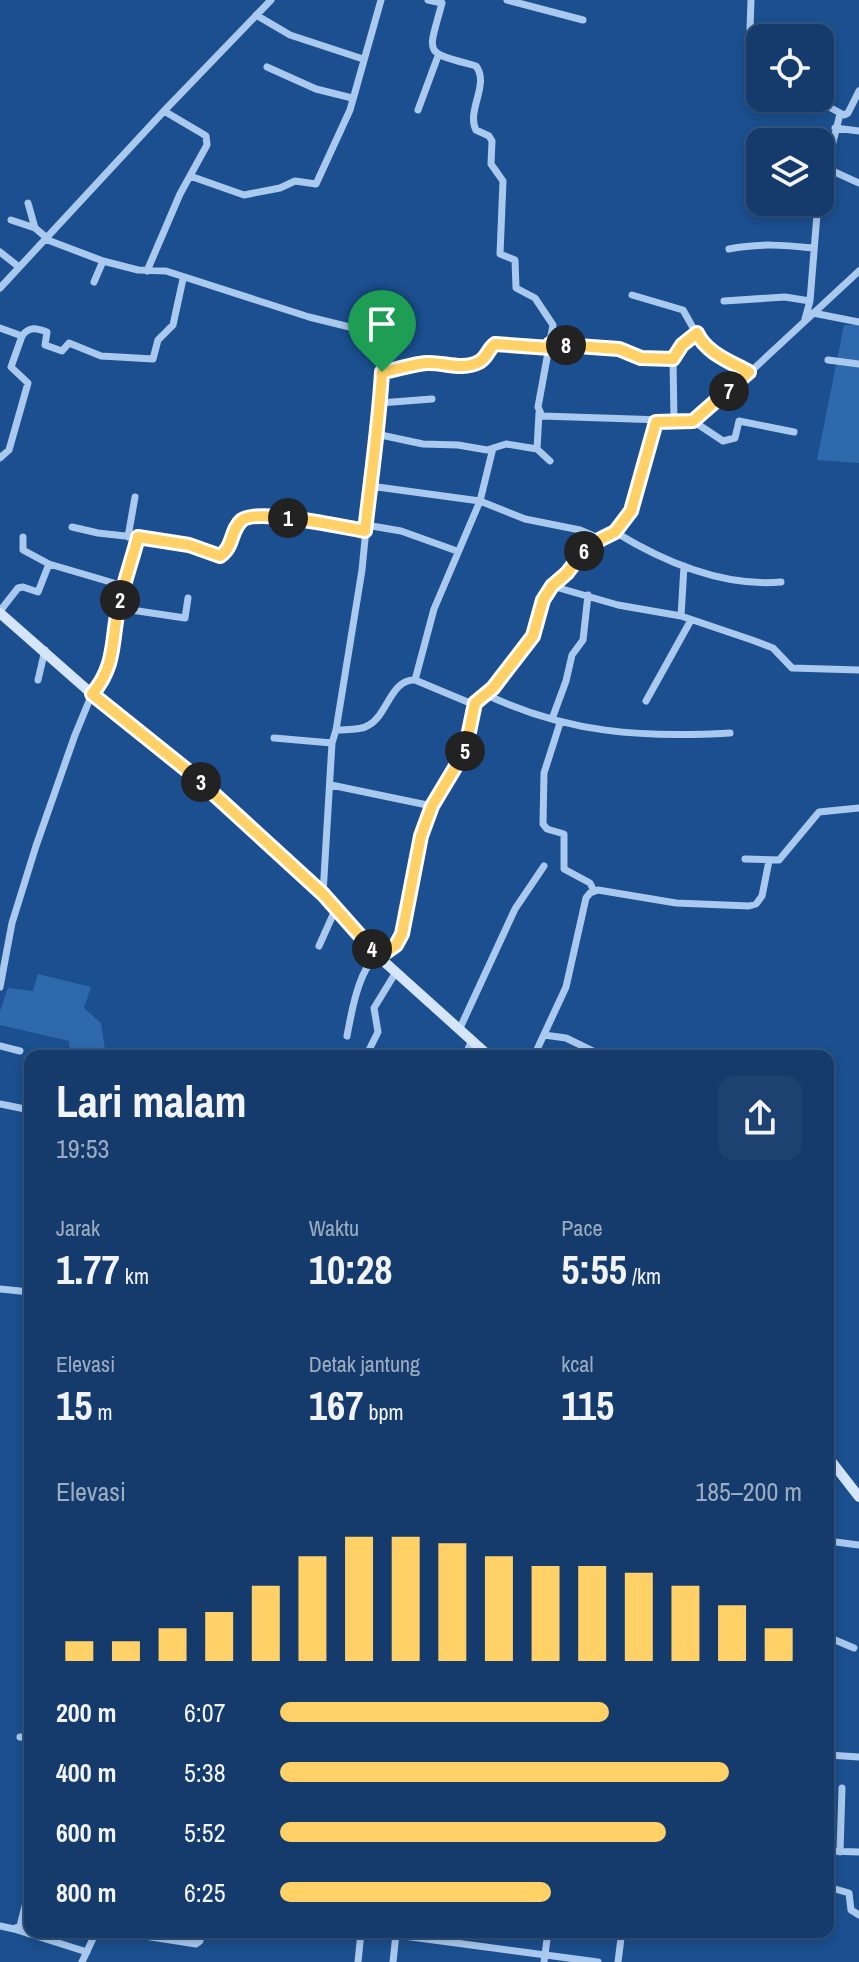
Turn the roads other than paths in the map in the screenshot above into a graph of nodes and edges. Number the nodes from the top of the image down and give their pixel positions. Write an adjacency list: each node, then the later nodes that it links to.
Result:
1 (271, 0): 7 (street)
2 (381, 0): 11 (street)
3 (428, 0): 6 (street)
4 (507, 0): 8 (street)
5 (751, 0): 9 (street)
6 (443, 2): 10 (street)
7 (256, 15): 11 (street); 16 (street)
8 (583, 20)
9 (750, 24)
10 (438, 56): 15 (street); 49 (street)
11 (363, 59): 14 (street)
12 (267, 67): 14 (street)
13 (859, 91): 18 (street)
14 (352, 98): 23 (street)
15 (418, 110)
16 (164, 111): 23 (street); 29 (street)
17 (834, 111): 18 (street)
18 (840, 114): 19 (street)
19 (835, 128): 20 (street); 21 (street)
20 (859, 131)
21 (834, 132)
22 (834, 172): 24 (street)
23 (190, 176): 35 (street)
24 (859, 183)
25 (28, 203): 28 (street)
26 (816, 216): 30 (street)
27 (11, 220): 28 (street)
28 (35, 228): 29 (street)
29 (46, 238): 33 (street); 34 (street)
30 (813, 248): 31 (street); 42 (street)
31 (729, 249)
32 (0, 252): 34 (street)
33 (103, 261): 35 (street); 38 (street)
34 (13, 263): 39 (street)
35 (147, 271): 37 (street)
36 (859, 271): 43 (street)
37 (183, 279): 48 (street); 53 (street)
38 (94, 282)
39 (0, 288)
40 (632, 295): 47 (street)
41 (724, 301): 42 (street)
42 (810, 301): 44 (street)
43 (813, 313): 44 (street); 45 (street)
44 (804, 321): 54 (street)
45 (859, 322)
46 (0, 328): 48 (street)
47 (697, 333): 50 (street); 54 (street)
48 (22, 336): 65 (street)
49 (550, 346): 50 (street); 53 (street); 57 (street)
50 (673, 359): 60 (street)
51 (828, 360): 52 (street)
52 (859, 364)
53 (382, 372): 56 (street)
54 (749, 372): 58 (street)
55 (432, 399): 56 (street)
56 (380, 403): 62 (street)
57 (539, 413): 59 (street); 64 (street)
58 (693, 421): 60 (street); 61 (street)
59 (656, 422): 60 (street); 72 (street)
60 (674, 422)
61 (794, 432)
62 (376, 434): 63 (street); 67 (street)
63 (493, 448): 64 (street); 69 (street)
64 (537, 449): 66 (street)
65 (0, 458)
66 (550, 461)
67 (370, 486): 69 (street); 71 (street)
68 (135, 497): 74 (street)
69 (480, 501): 76 (street); 77 (street)
70 (72, 527): 74 (street)
71 (366, 528): 75 (street); 77 (street); 98 (street)
72 (615, 532): 76 (street); 79 (street)
73 (23, 537): 78 (street)
74 (128, 537): 75 (street)
75 (138, 537): 81 (street)
76 (601, 539): 82 (street)
77 (457, 551): 92 (street)
78 (49, 564): 81 (street); 86 (street)
79 (684, 566): 80 (street); 87 (street)
80 (781, 582)
81 (124, 586): 85 (street)
82 (552, 586): 83 (street); 94 (street)
83 (588, 595): 87 (street); 97 (street)
84 (188, 598): 85 (street)
85 (118, 608): 93 (street)
86 (0, 612): 89 (main road)
87 (681, 616): 88 (street)
88 (691, 620): 90 (street); 95 (street)
89 (45, 650): 91 (street); 93 (main road)
90 (859, 670)
91 (38, 680)
92 (415, 680): 96 (street); 98 (street)
93 (92, 694): 109 (main road); 114 (street)
94 (487, 695): 96 (street); 97 (street)
95 (646, 701)
96 (475, 703): 103 (street)
97 (556, 721): 99 (street); 108 (street)
98 (336, 730): 101 (street)
99 (730, 733)
100 (274, 738): 101 (street)
101 (332, 743): 102 (street)
102 (331, 785): 103 (street); 109 (street)
103 (432, 806): 112 (street)
104 (859, 808): 106 (street)
105 (745, 859): 106 (street)
106 (769, 861): 108 (street)
107 (544, 866): 115 (street)
108 (594, 891): 116 (street)
109 (323, 894): 110 (main road)
110 (336, 908): 111 (street); 112 (main road)
111 (319, 946)
112 (379, 957): 113 (main road); 117 (street)
113 (396, 972): 115 (main road); 120 (street)
114 (0, 987)
115 (460, 1028): 118 (main road)
116 (544, 1035): 123 (street); 124 (street)
117 (347, 1036)
118 (472, 1040): 121 (street); 122 (main road)
119 (0, 1046): 125 (street)
120 (369, 1050)
121 (468, 1050)
122 (483, 1050)
123 (537, 1050)
124 (591, 1050)
125 (20, 1051)
126 (0, 1104): 127 (street)
127 (24, 1109)
128 (0, 1289): 129 (street)
129 (24, 1291)
130 (834, 1465): 131 (main road)
131 (859, 1497)
132 (834, 1542): 133 (street)
133 (859, 1545)
134 (834, 1640): 135 (street)
135 (854, 1648)
136 (20, 1737): 137 (street)
137 (24, 1737)
138 (834, 1755): 139 (street)
139 (859, 1757)
140 (842, 1788): 142 (street)
141 (834, 1852): 142 (street)
142 (840, 1852): 143 (street)
143 (859, 1852)
144 (834, 1889): 146 (street)
145 (24, 1910): 148 (street)
146 (859, 1915)
147 (0, 1926): 148 (street)
148 (14, 1929): 149 (street)
149 (24, 1932)
150 (43, 1938): 159 (street)
151 (93, 1938): 159 (street)
152 (158, 1938): 153 (street)
153 (200, 1938)
154 (360, 1938): 162 (street)
155 (396, 1938): 163 (street)
156 (445, 1938): 160 (street)
157 (547, 1938): 160 (street)
158 (621, 1938): 165 (street)
159 (87, 1952): 161 (street)
160 (545, 1958): 164 (street)
161 (82, 1962)
162 (358, 1962)
163 (393, 1962)
164 (598, 1962)
165 (618, 1962)

